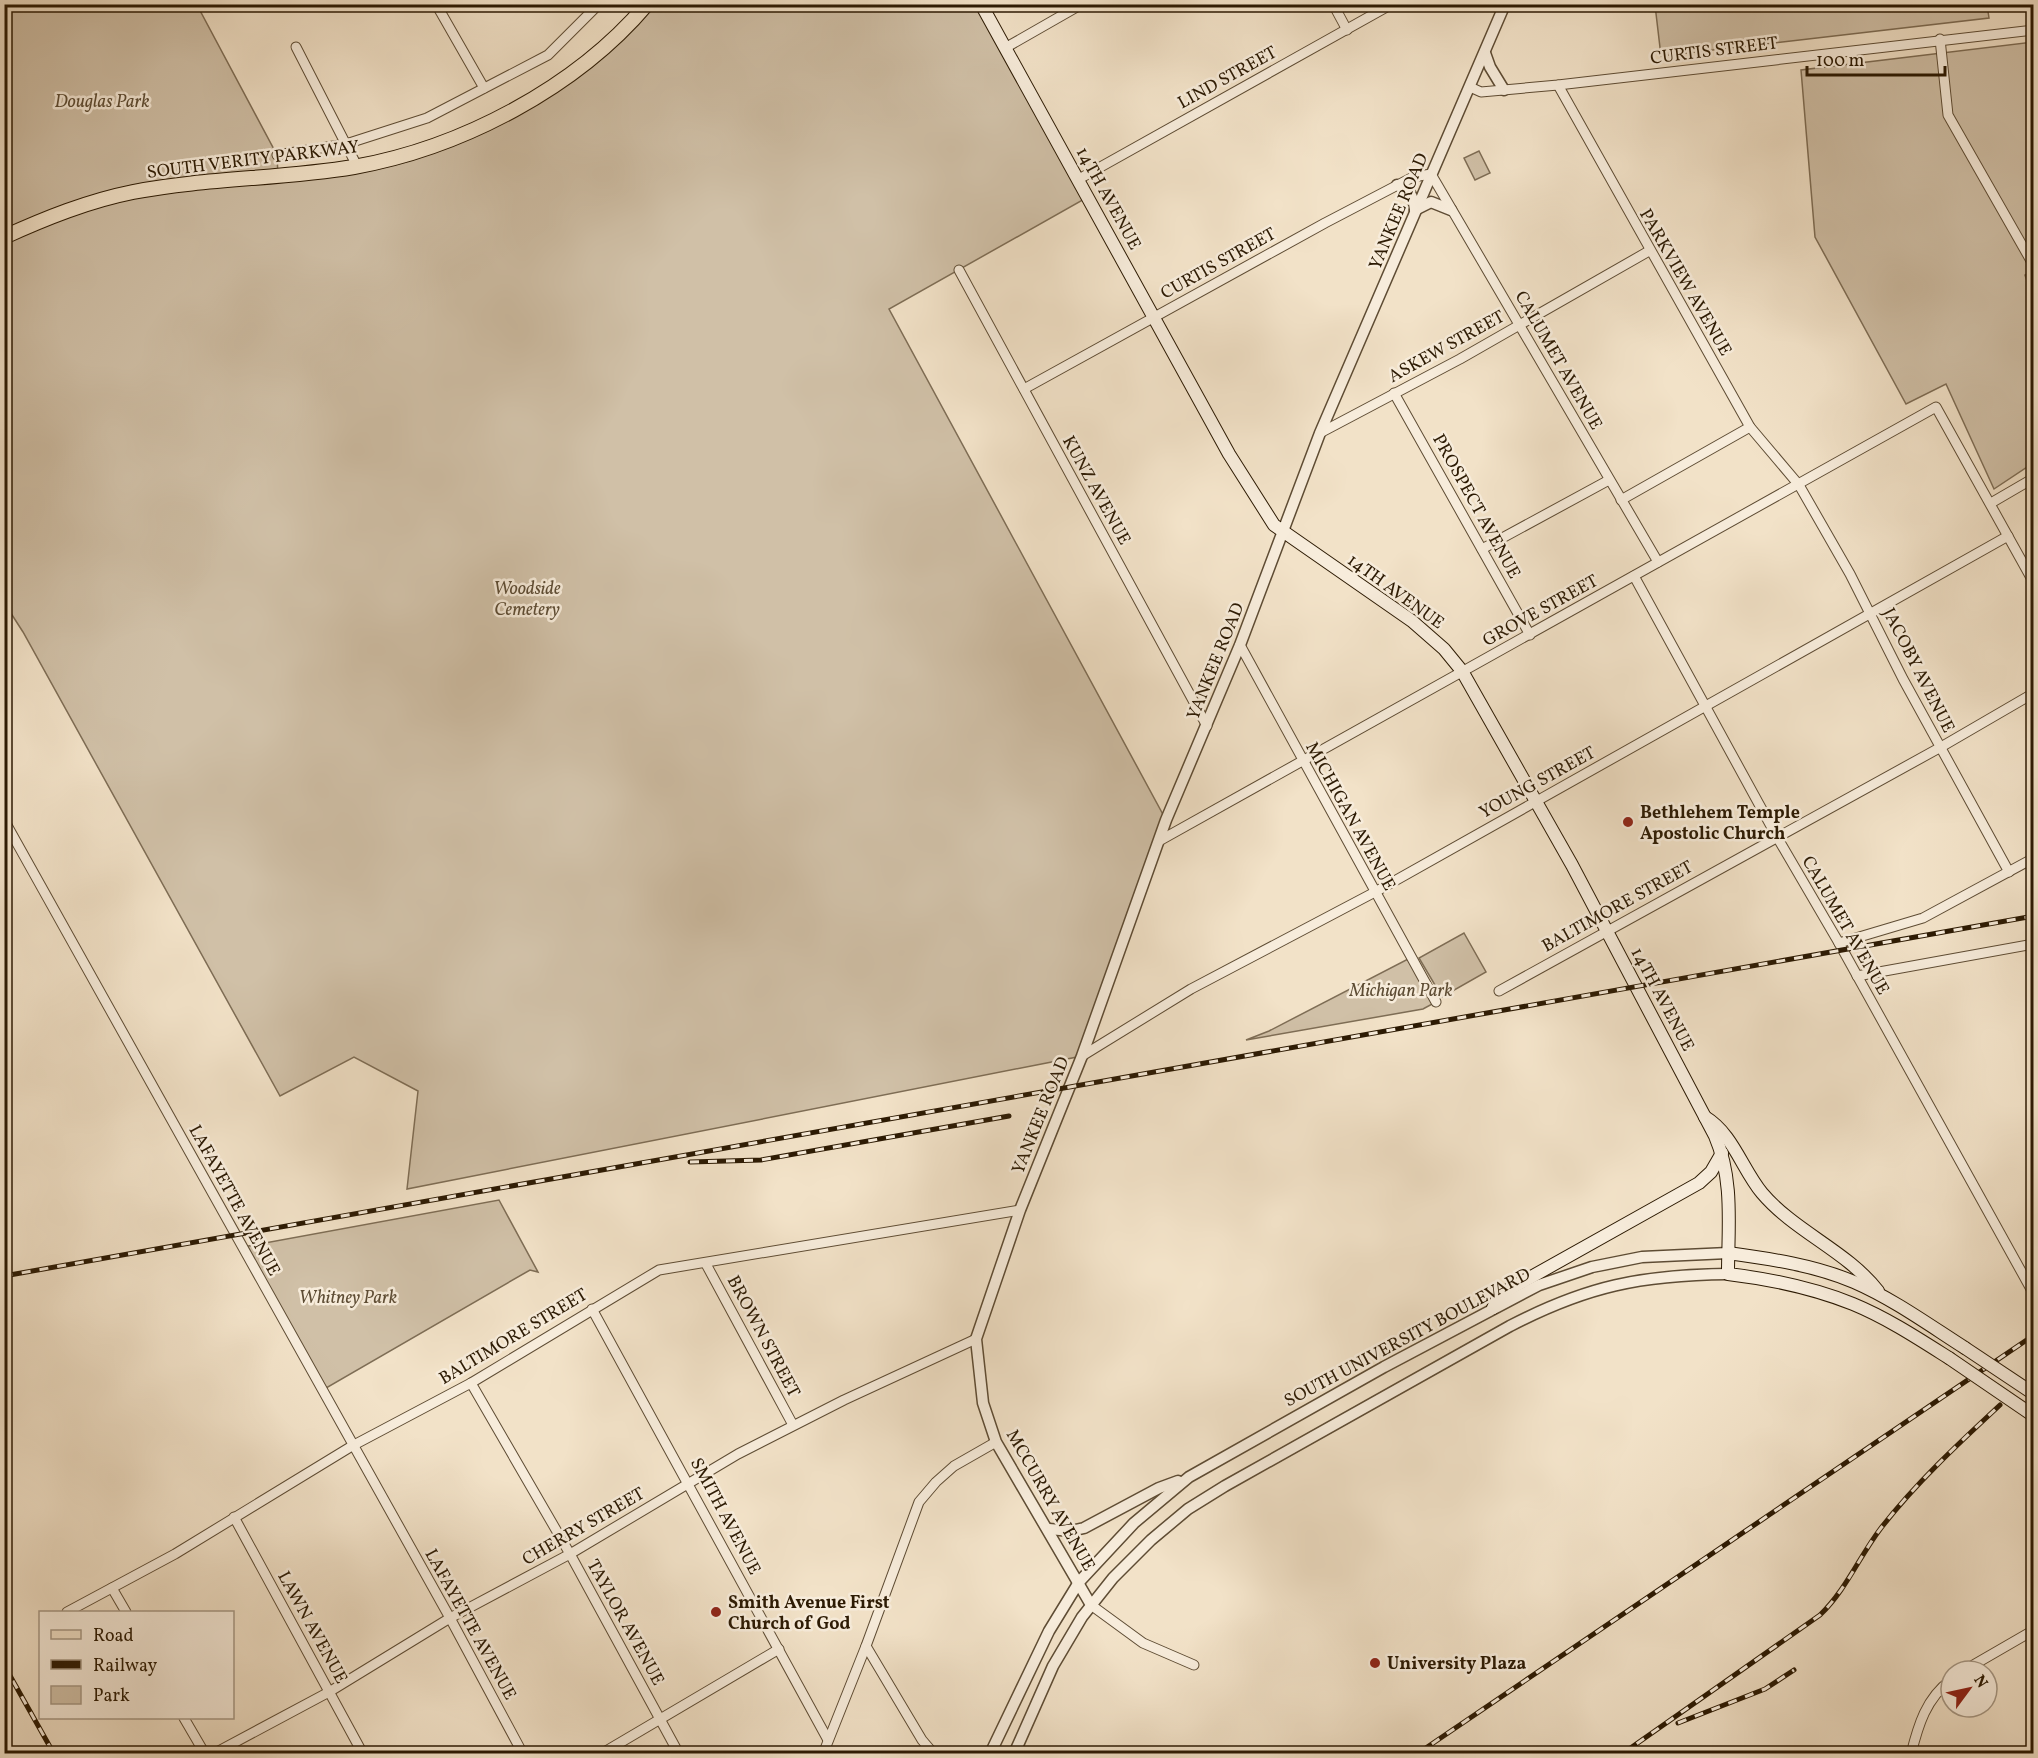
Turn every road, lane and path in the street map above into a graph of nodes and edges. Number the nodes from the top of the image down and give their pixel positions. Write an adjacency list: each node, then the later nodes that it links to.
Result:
1 (436, 4): 17 (street)
2 (599, 4): 17 (street)
3 (647, 4): 21 (main road, SOUTH VERITY PARKWAY)
4 (981, 4): 13 (main road, 14TH AVENUE)
5 (1082, 4): 13 (street)
6 (1333, 4): 9 (street)
7 (1392, 4): 9 (street, LIND STREET)
8 (1505, 4): 14 (street, YANKEE ROAD)
9 (1347, 30): 23 (street, LIND STREET)
10 (2034, 30): 11 (street, CURTIS STREET)
11 (1940, 39): 15 (street, CURTIS STREET); 29 (street)
12 (296, 47): 19 (street)
13 (1005, 48): 23 (main road, 14TH AVENUE)
14 (1485, 53): 16 (street, YANKEE ROAD); 18 (street)
15 (1558, 86): 18 (street, CURTIS STREET); 28 (street, PARKVIEW AVENUE)
16 (1470, 87): 18 (street, CURTIS STREET); 22 (street, YANKEE ROAD)
17 (484, 88): 19 (street)
18 (1504, 90)
19 (346, 144): 20 (street); 21 (street)
20 (277, 155)
21 (357, 166): 27 (main road, SOUTH VERITY PARKWAY)
22 (1431, 174): 24 (street, CURTIS STREET); 25 (street, YANKEE ROAD); 26 (street, CALUMET AVENUE)
23 (1079, 180): 31 (main road, 14TH AVENUE)
24 (1397, 185): 25 (street); 31 (street, CURTIS STREET)
25 (1415, 210): 26 (street); 36 (street, YANKEE ROAD)
26 (1452, 210): 32 (street, CALUMET AVENUE)
27 (4, 237)
28 (1649, 251): 32 (street, ASKEW STREET); 35 (street, PARKVIEW AVENUE)
29 (2034, 266)
30 (959, 270): 33 (street, KUNZ AVENUE)
31 (1154, 317): 33 (street, CURTIS STREET); 42 (main road, 14TH AVENUE)
32 (1520, 325): 34 (street, ASKEW STREET); 38 (street, CALUMET AVENUE)
33 (1023, 389): 54 (street, KUNZ AVENUE)
34 (1394, 393): 36 (street, ASKEW STREET); 44 (street, PROSPECT AVENUE)
35 (1750, 427): 39 (street, PARKVIEW AVENUE); 40 (street)
36 (1320, 433): 42 (street, YANKEE ROAD)
37 (2034, 478): 41 (street)
38 (1609, 480): 40 (street, CALUMET AVENUE); 44 (street)
39 (1798, 485): 41 (street, GROVE STREET); 45 (street, GROVE STREET); 48 (street, JACOBY AVENUE)
40 (1621, 500): 45 (street, CALUMET AVENUE)
41 (1990, 503): 43 (street)
42 (1283, 532): 50 (street, YANKEE ROAD); 51 (main road, 14TH AVENUE)
43 (2008, 536): 47 (street); 48 (street, YOUNG STREET)
44 (1482, 549): 49 (street, PROSPECT AVENUE)
45 (1658, 562): 46 (street, GROVE STREET)
46 (1634, 576): 49 (street, GROVE STREET); 53 (street, CALUMET AVENUE)
47 (2034, 583)
48 (1871, 612): 53 (street, YOUNG STREET); 55 (street, JACOBY AVENUE)
49 (1530, 635): 51 (street, GROVE STREET)
50 (1239, 645): 54 (street, YANKEE ROAD); 56 (street, MICHIGAN AVENUE)
51 (1462, 671): 56 (street, GROVE STREET); 57 (main road, 14TH AVENUE)
52 (2034, 693): 55 (street, BALTIMORE STREET)
53 (1708, 706): 57 (street, YOUNG STREET); 59 (street, CALUMET AVENUE)
54 (1207, 726): 60 (street, YANKEE ROAD)
55 (1941, 747): 59 (street, BALTIMORE STREET); 62 (street, JACOBY AVENUE)
56 (1303, 761): 60 (street, GROVE STREET); 63 (street, MICHIGAN AVENUE)
57 (1536, 800): 63 (street, YOUNG STREET); 64 (main road, 14TH AVENUE)
58 (4, 820): 87 (street, LAFAYETTE AVENUE)
59 (1777, 837): 64 (street, BALTIMORE STREET); 65 (street, CALUMET AVENUE)
60 (1159, 841): 70 (street, YANKEE ROAD)
61 (2034, 858): 62 (street)
62 (2009, 872): 65 (street)
63 (1375, 892): 69 (street, MICHIGAN AVENUE); 70 (street, YOUNG STREET)
64 (1606, 931): 68 (street, BALTIMORE STREET); 71 (main road, 14TH AVENUE)
65 (1839, 943): 67 (street, CALUMET AVENUE)
66 (2034, 944): 67 (street)
67 (1857, 976): 77 (street, CALUMET AVENUE)
68 (1500, 991)
69 (1436, 1002)
70 (1082, 1056): 73 (street, YANKEE ROAD)
71 (1705, 1117): 72 (main road, 14TH AVENUE); 78 (main road)
72 (1722, 1153): 74 (main road, 14TH AVENUE); 79 (main road)
73 (1020, 1210): 75 (street, BALTIMORE STREET); 81 (street, YANKEE ROAD)
74 (1728, 1253): 76 (main road, 14TH AVENUE); 78 (main road, SOUTH UNIVERSITY BOULEVARD); 79 (street, SOUTH UNIVERSITY BOULEVARD)
75 (706, 1264): 80 (street, BALTIMORE STREET); 85 (street, BROWN STREET)
76 (1728, 1274): 84 (main road, bridge); 95 (street)
77 (2031, 1289)
78 (1880, 1295): 83 (main road, SOUTH UNIVERSITY BOULEVARD, bridge)
79 (1493, 1308): 88 (street, SOUTH UNIVERSITY BOULEVARD)
80 (592, 1309): 82 (street, BALTIMORE STREET); 89 (street, SMITH AVENUE)
81 (976, 1339): 85 (street, CHERRY STREET); 86 (street, MCCURRY AVENUE)
82 (471, 1383): 87 (street, BALTIMORE STREET); 92 (street, TAYLOR AVENUE)
83 (2034, 1394)
84 (2034, 1416)
85 (793, 1425): 89 (street, CHERRY STREET)
86 (996, 1442): 91 (street, MCCURRY AVENUE); 100 (street)
87 (352, 1446): 90 (street, BALTIMORE STREET); 98 (street, LAFAYETTE AVENUE)
88 (1189, 1477): 91 (street); 93 (street, SOUTH UNIVERSITY BOULEVARD)
89 (690, 1483): 92 (street, CHERRY STREET); 101 (street, SMITH AVENUE)
90 (234, 1517): 94 (street, BALTIMORE STREET); 104 (street, LAWN AVENUE)
91 (1049, 1529): 93 (street, MCCURRY AVENUE)
92 (570, 1554): 98 (street, CHERRY STREET); 107 (street, TAYLOR AVENUE)
93 (1079, 1582): 95 (street, MCCURRY AVENUE); 117 (street, SOUTH UNIVERSITY BOULEVARD)
94 (112, 1588): 96 (street, BALTIMORE STREET); 97 (street)
95 (1091, 1605): 103 (street); 118 (street)
96 (69, 1611)
97 (125, 1611)
98 (450, 1618): 104 (street, CHERRY STREET); 112 (street, LAFAYETTE AVENUE)
99 (2034, 1630): 102 (street)
100 (867, 1646): 108 (street); 116 (street)
101 (779, 1649): 107 (street); 108 (street, SMITH AVENUE)
102 (1984, 1659)
103 (1194, 1665)
104 (329, 1692): 110 (street, CHERRY STREET); 111 (street, LAWN AVENUE)
105 (1939, 1693): 119 (street)
106 (185, 1719): 109 (street)
107 (660, 1719): 113 (street); 114 (street, TAYLOR AVENUE)
108 (828, 1740): 115 (street)
109 (204, 1754)
110 (213, 1754)
111 (363, 1754)
112 (523, 1754)
113 (601, 1754)
114 (679, 1754)
115 (823, 1754)
116 (934, 1754)
117 (990, 1754)
118 (1014, 1754)
119 (1911, 1754)

